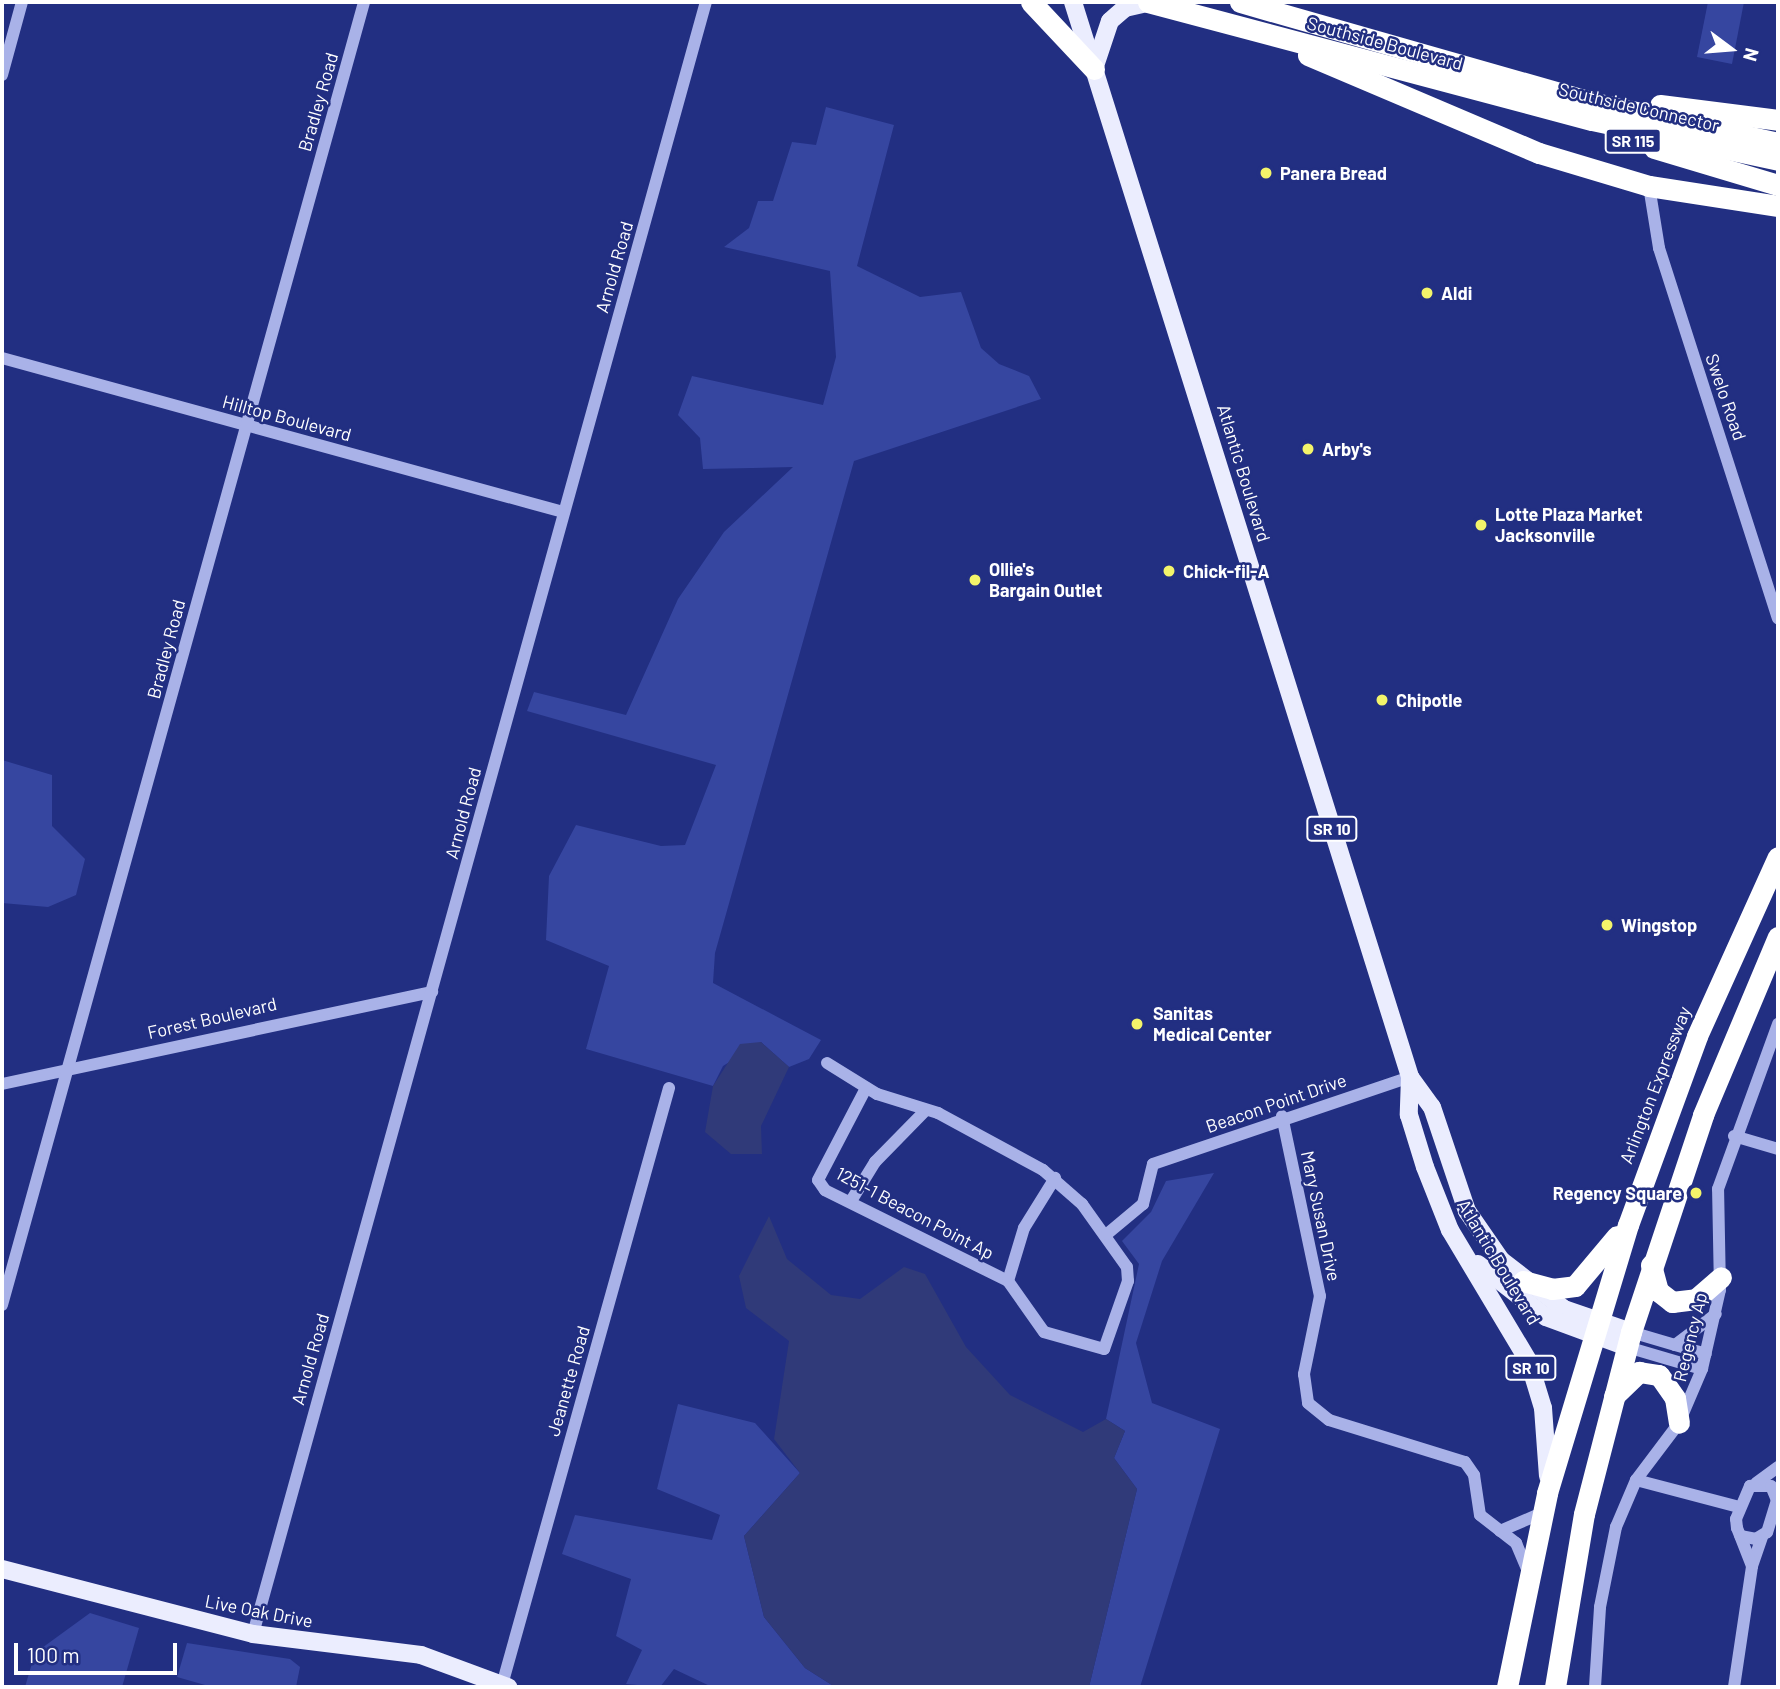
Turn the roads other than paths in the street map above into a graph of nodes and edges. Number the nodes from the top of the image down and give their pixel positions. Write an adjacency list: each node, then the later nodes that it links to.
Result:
1 (22, 2): 10 (street)
2 (364, 2): 20 (street, Bradley Road)
3 (706, 2): 21 (street, Arnold Road)
4 (1031, 2): 9 (highway)
5 (1073, 2): 9 (main road, Atlantic Boulevard / SR 10)
6 (1149, 2): 8 (highway, Southside Boulevard / SR 115); 9 (main road)
7 (1240, 2): 11 (highway, Southside Boulevard / SR 115)
8 (1265, 34): 12 (highway, Southside Boulevard / SR 115); 17 (highway)
9 (1094, 69): 29 (main road, Atlantic Boulevard / SR 10)
10 (2, 75)
11 (1527, 81): 13 (highway, SR 115); 14 (highway, Southside Connector)
12 (1490, 94): 15 (highway, Southside Connector); 16 (highway, SR 115)
13 (1778, 120)
14 (1778, 143)
15 (1778, 160)
16 (1778, 185)
17 (1649, 186): 18 (highway); 22 (street, Swelo Road)
18 (1778, 206)
19 (2, 358): 20 (street, Hilltop Boulevard)
20 (246, 425): 21 (street, Hilltop Boulevard); 28 (street, Bradley Road)
21 (563, 512): 25 (street, Arnold Road)
22 (1778, 618)
23 (1778, 857): 39 (highway, Arlington Expressway)
24 (1778, 937): 42 (highway)
25 (432, 992): 28 (street, Forest Boulevard); 67 (street, Arnold Road)
26 (1778, 1024): 35 (street, Regency Ap)
27 (827, 1063): 32 (street)
28 (69, 1066): 30 (street, Forest Boulevard); 46 (street, Bradley Road)
29 (1410, 1077): 34 (street, Beacon Point Drive); 41 (main road, Atlantic Boulevard / SR 10); 45 (main road, Atlantic Boulevard / SR 10)
30 (2, 1084)
31 (669, 1088): 68 (street, Jeanette Road)
32 (866, 1088): 33 (street); 38 (street, 1251-1 Beacon Point Ap)
33 (926, 1110): 37 (street); 38 (street)
34 (1282, 1116): 40 (street, Beacon Point Drive); 61 (street, Mary Susan Drive)
35 (1734, 1136): 36 (street); 43 (street, Regency Ap)
36 (1778, 1149)
37 (1055, 1178): 40 (street); 44 (street)
38 (851, 1201): 44 (street, 1251-1 Beacon Point Ap)
39 (1635, 1204): 45 (highway); 48 (highway, Arlington Expressway)
40 (1107, 1234): 44 (street)
41 (1456, 1241): 48 (main road); 60 (main road, Atlantic Boulevard / SR 10)
42 (1651, 1265): 43 (highway); 49 (highway)
43 (1721, 1277): 47 (street, Regency Ap)
44 (1008, 1281)
45 (1522, 1281): 48 (main road, Atlantic Boulevard / SR 10)
46 (2, 1305)
47 (1716, 1314): 50 (street); 51 (street, Regency Ap)
48 (1595, 1330): 49 (main road, Atlantic Boulevard / SR 10); 60 (highway, Atlantic Boulevard)
49 (1629, 1340): 50 (street); 52 (street); 53 (highway)
50 (1675, 1345): 51 (street)
51 (1706, 1354): 52 (street, Regency Ap)
52 (1702, 1369): 54 (street, Regency Ap)
53 (1613, 1398): 54 (highway); 70 (highway)
54 (1679, 1423): 56 (street, Regency Ap)
55 (1778, 1467): 57 (street)
56 (1636, 1480): 59 (street); 71 (street, Regency Ap)
57 (1756, 1483): 58 (street); 59 (street)
58 (1777, 1488): 63 (street)
59 (1739, 1507): 62 (street)
60 (1542, 1513): 61 (street); 66 (highway, Atlantic Boulevard / SR 10)
61 (1500, 1531): 66 (street, Mary Susan Drive)
62 (1740, 1535): 63 (street); 64 (street)
63 (1762, 1537): 64 (street)
64 (1752, 1566): 72 (street)
65 (2, 1569): 67 (main road, Live Oak Drive)
66 (1528, 1571): 69 (highway, Atlantic Boulevard / SR 10)
67 (253, 1634): 68 (main road, Live Oak Drive)
68 (505, 1686)
69 (1507, 1687)
70 (1555, 1687)
71 (1595, 1687)
72 (1734, 1687)

